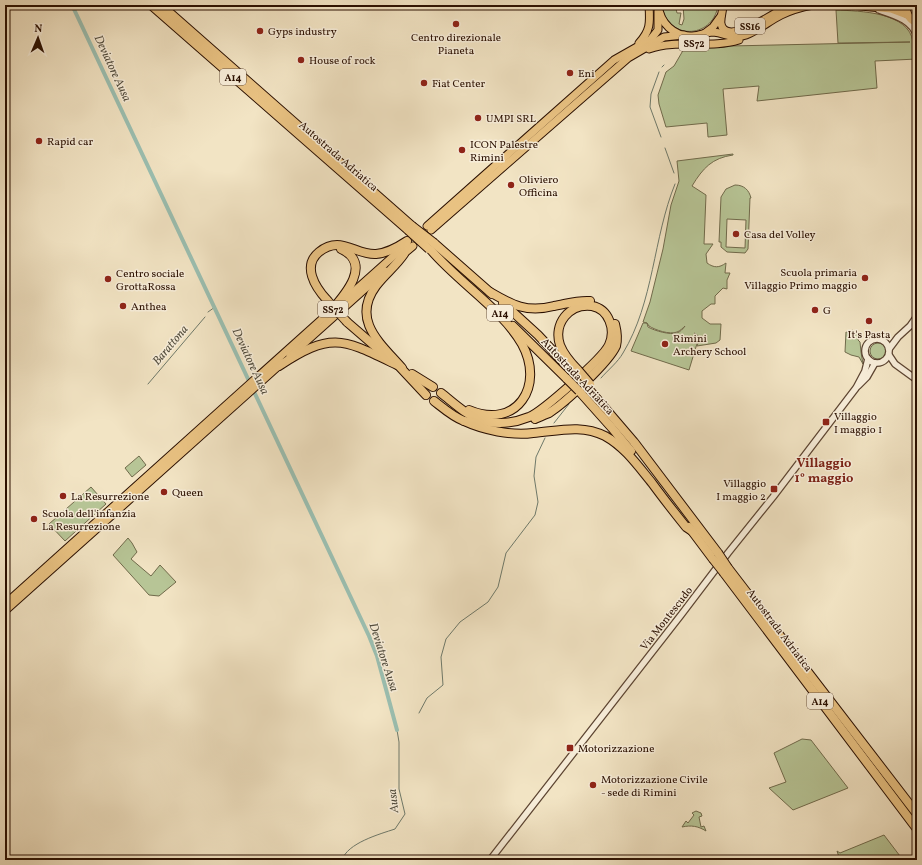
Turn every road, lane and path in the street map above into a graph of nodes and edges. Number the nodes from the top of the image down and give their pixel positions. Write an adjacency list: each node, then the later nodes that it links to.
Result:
1 (151, 5): 20 (highway, Autostrada Adriatica / A14)
2 (161, 5): 20 (highway, Autostrada Adriatica / A14)
3 (649, 5): 18 (main road, SS72)
4 (723, 5): 11 (main road, SS16)
5 (789, 5): 11 (main road, SS16)
6 (813, 5): 14 (main road, SS16)
7 (851, 5): 10 (main road)
8 (906, 5): 12 (main road)
9 (658, 8): 16 (main road); 18 (main road, SS72)
10 (873, 8): 12 (main road); 17 (street)
11 (722, 14): 15 (main road, SS16)
12 (907, 14): 13 (main road)
13 (916, 24)
14 (759, 28): 15 (main road, SS16); 19 (main road, SS72)
15 (700, 35): 16 (main road, SS16)
16 (684, 36): 19 (main road, SS72)
17 (917, 37)
18 (634, 48): 19 (main road, SS72)
19 (628, 58)
20 (318, 146): 23 (highway, Autostrada Adriatica / A14, bridge)
21 (410, 243): 22 (highway); 24 (main road, SS72); 26 (main road, SS72)
22 (329, 247): 26 (highway); 37 (highway, bridge)
23 (431, 248): 25 (highway, Autostrada Adriatica / A14); 47 (highway); 49 (highway, Autostrada Adriatica / A14, bridge)
24 (404, 254): 36 (main road, SS72); 37 (highway)
25 (490, 292): 38 (highway, Autostrada Adriatica / A14); 48 (highway)
26 (329, 313): 39 (main road, SS72)
27 (917, 316): 28 (street)
28 (898, 336): 29 (street); 30 (street)
29 (884, 341): 30 (street); 32 (street)
30 (889, 348): 31 (street)
31 (889, 355): 33 (street); 35 (street)
32 (868, 359): 34 (street); 42 (street, Via Montescudo)
33 (884, 362): 34 (street); 35 (street)
34 (875, 363): 42 (street, Via Montescudo)
35 (895, 364): 40 (street)
36 (279, 366): 37 (highway); 39 (main road, SS72)
37 (403, 369): 41 (highway); 45 (highway)
38 (576, 372): 47 (highway); 50 (highway, Autostrada Adriatica / A14, bridge)
39 (260, 380): 44 (main road, SS72)
40 (917, 380)
41 (433, 387)
42 (856, 388): 56 (street, Via Montescudo)
43 (441, 393): 47 (highway)
44 (244, 394): 52 (main road, SS72); 53 (main road, SS72)
45 (426, 395)
46 (434, 401): 48 (highway)
47 (455, 404)
48 (464, 421): 49 (highway)
49 (692, 531): 50 (highway, Autostrada Adriatica / A14)
50 (716, 556): 51 (highway, Autostrada Adriatica / A14, bridge)
51 (726, 571): 54 (highway, Autostrada Adriatica / A14); 55 (highway, Autostrada Adriatica / A14)
52 (5, 604)
53 (5, 611)
54 (917, 814)
55 (917, 829)
56 (490, 860)

